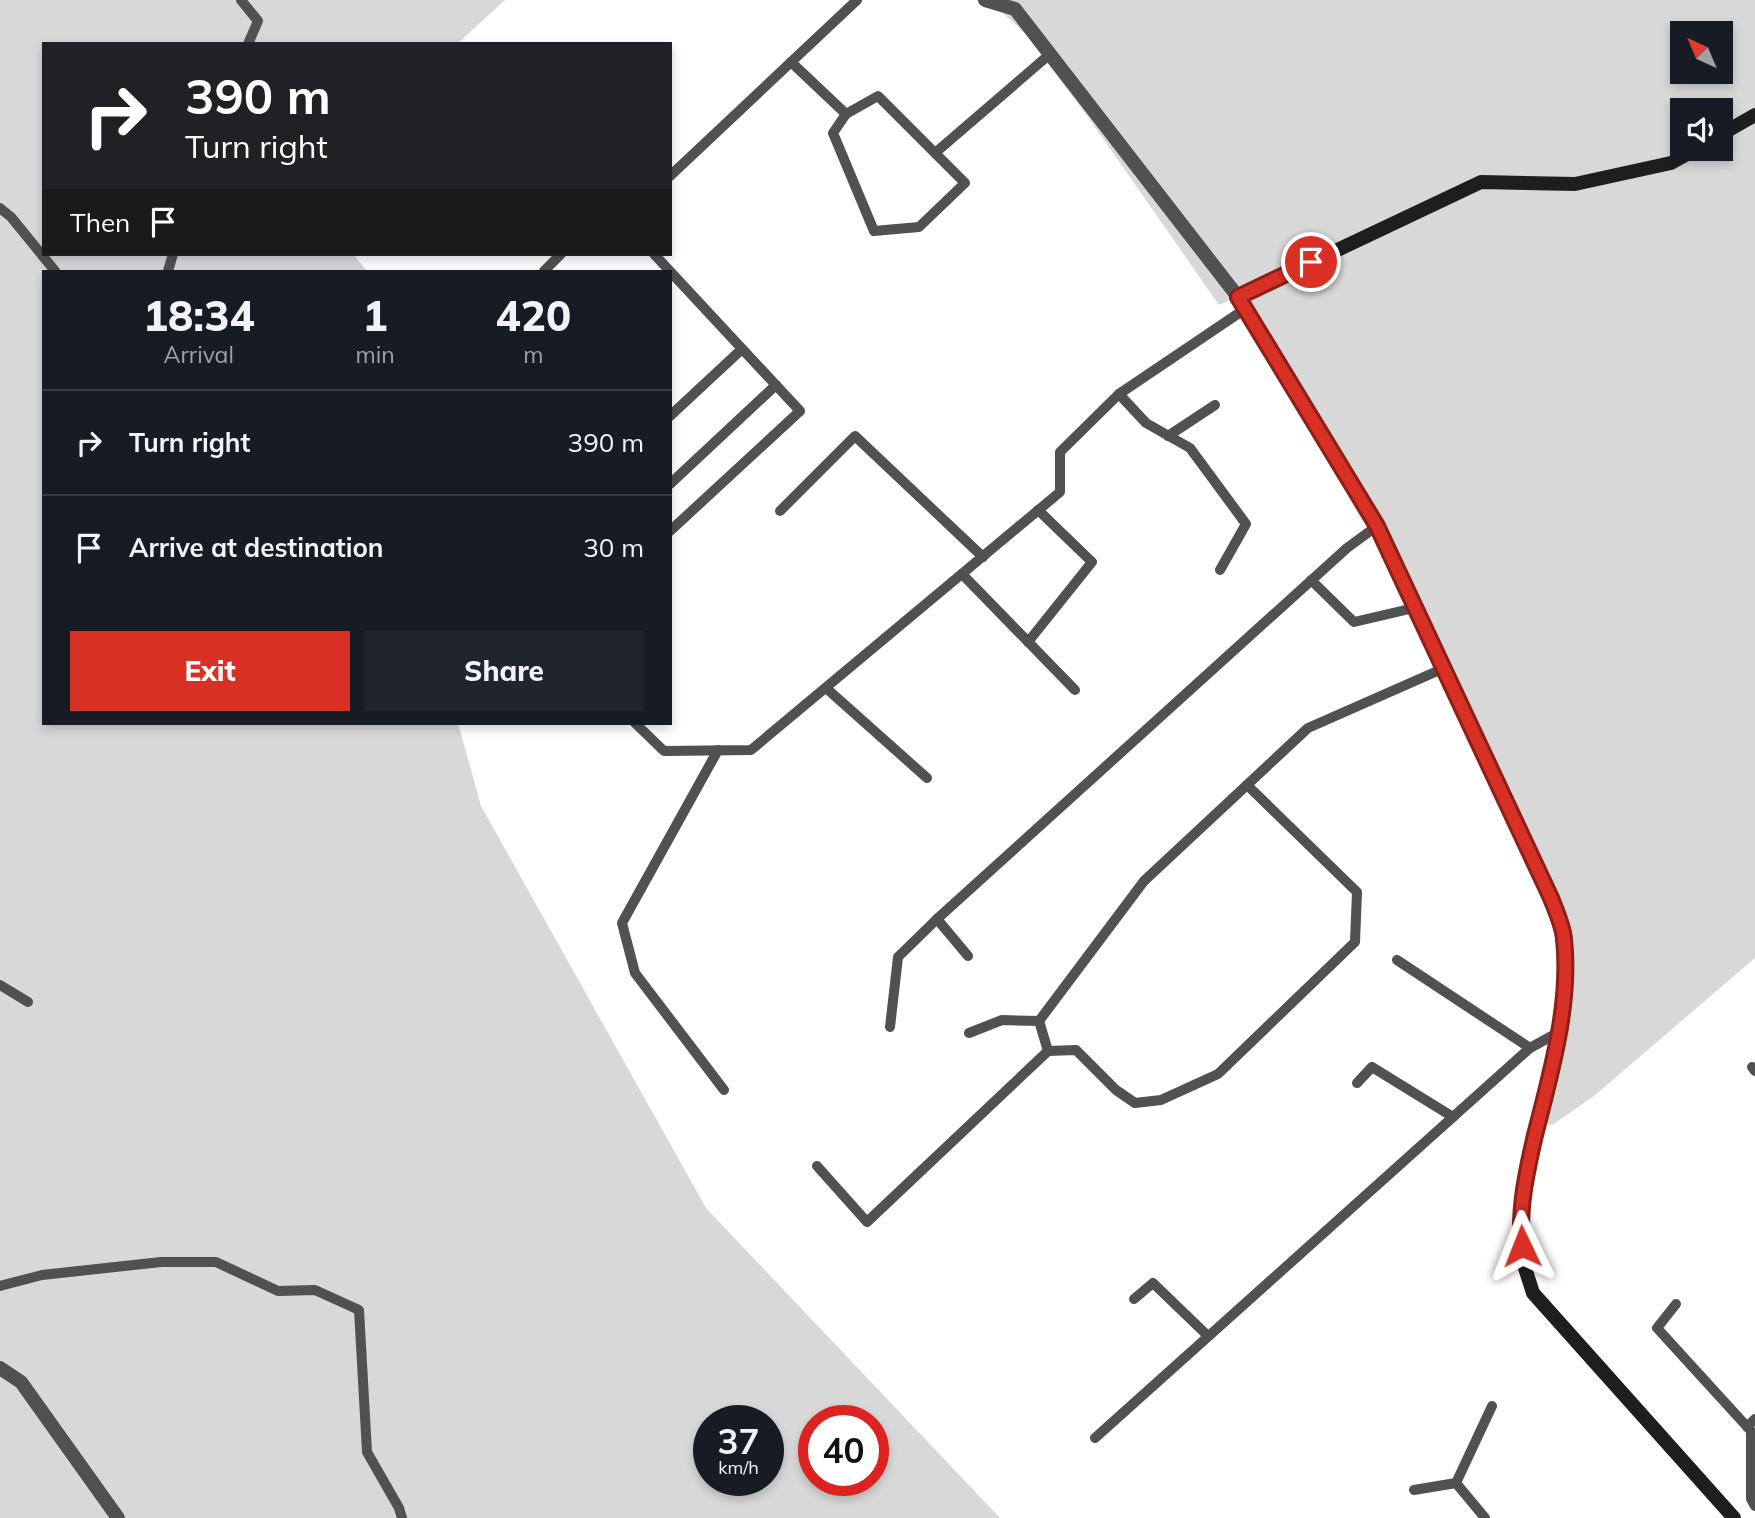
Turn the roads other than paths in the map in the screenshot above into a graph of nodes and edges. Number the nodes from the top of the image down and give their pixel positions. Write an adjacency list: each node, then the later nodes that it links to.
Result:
1 (241, 0): 4 (lane)
2 (857, 0): 6 (lane)
3 (985, 0): 5 (street)
4 (249, 42)
5 (1050, 54): 10 (lane); 22 (street)
6 (791, 62): 7 (lane); 12 (lane)
7 (846, 114): 10 (lane); 10 (lane)
8 (1755, 115): 9 (street)
9 (1733, 128)
10 (935, 153)
11 (1675, 161): 22 (street)
12 (672, 174)
13 (0, 208): 14 (lane)
14 (42, 255)
15 (43, 256): 18 (lane)
16 (559, 256): 19 (lane)
17 (656, 256): 20 (lane)
18 (54, 270)
19 (545, 270)
20 (669, 270)
21 (672, 273): 23 (lane)
22 (1241, 303): 25 (lane); 32 (street)
23 (743, 349): 24 (lane); 27 (lane)
24 (776, 385): 29 (lane); 33 (lane)
25 (1119, 394): 28 (lane); 30 (lane)
26 (1215, 405): 28 (lane)
27 (672, 414)
28 (1168, 436): 35 (lane)
29 (672, 482)
30 (1038, 510): 34 (lane); 39 (lane)
31 (780, 511): 34 (lane)
32 (1377, 526): 37 (lane); 38 (street)
33 (672, 529)
34 (983, 556): 36 (lane)
35 (1220, 570)
36 (962, 574): 39 (lane); 41 (lane)
37 (1311, 580): 38 (lane); 47 (lane)
38 (1414, 608): 40 (street)
39 (1028, 642): 42 (lane)
40 (1442, 669): 46 (lane); 54 (street)
41 (826, 688): 44 (lane); 45 (lane)
42 (1075, 690)
43 (637, 725): 44 (lane)
44 (718, 750): 59 (lane)
45 (927, 778)
46 (1247, 785): 52 (lane); 57 (lane)
47 (937, 919): 48 (lane); 53 (lane)
48 (968, 956)
49 (1397, 961): 56 (lane)
50 (0, 985): 51 (lane)
51 (28, 1002)
52 (1039, 1021): 55 (lane); 57 (lane)
53 (890, 1027)
54 (1559, 1032): 56 (lane); 76 (street)
55 (970, 1033)
56 (1530, 1048): 60 (lane)
57 (1048, 1051): 61 (lane)
58 (1357, 1083): 60 (lane)
59 (724, 1090)
60 (1453, 1117): 65 (lane)
61 (817, 1166)
62 (0, 1286): 74 (lane)
63 (1134, 1299): 65 (lane)
64 (1676, 1304): 68 (lane)
65 (1208, 1336): 69 (lane)
66 (0, 1368): 73 (street)
67 (1492, 1406): 70 (lane)
68 (1751, 1423): 72 (lane)
69 (1095, 1438)
70 (1456, 1483): 71 (lane); 75 (lane)
71 (1414, 1490)
72 (1755, 1506)
73 (118, 1518)
74 (402, 1518)
75 (1486, 1518)
76 (1734, 1518)

